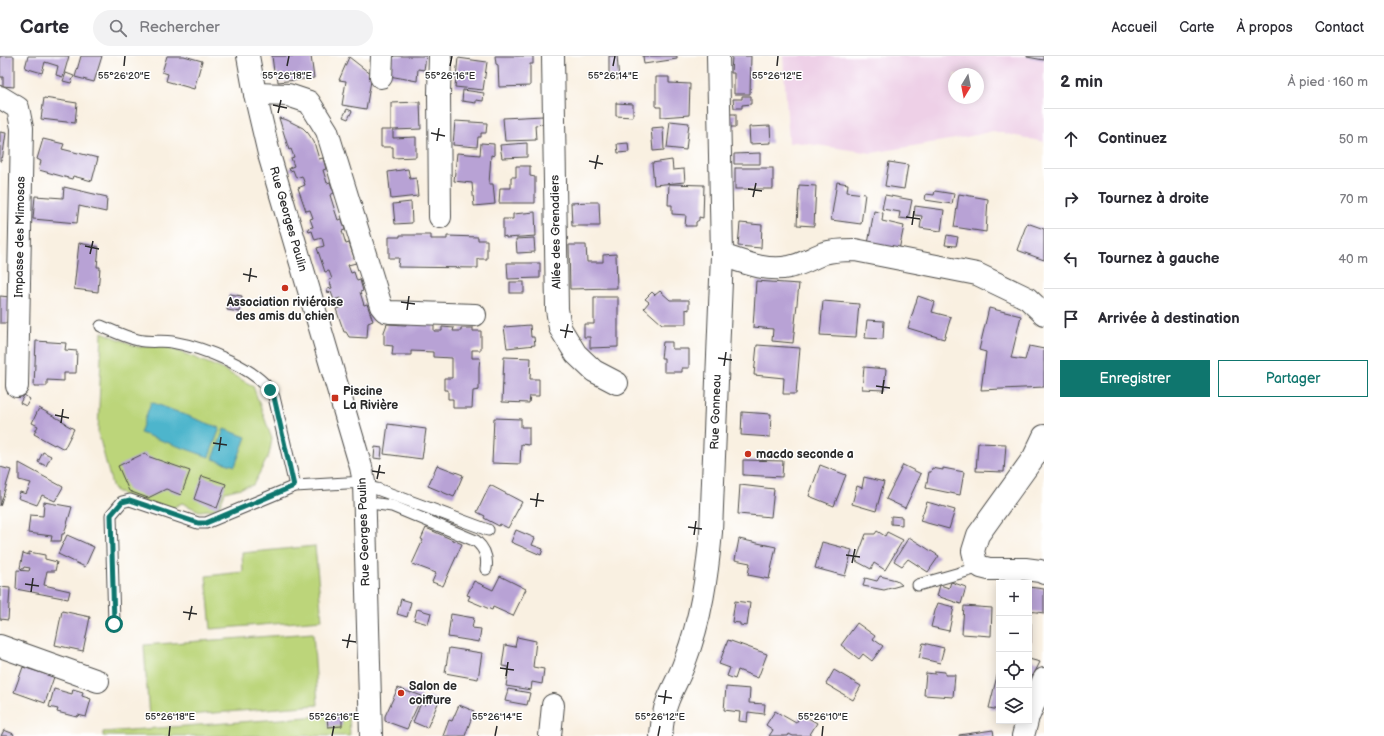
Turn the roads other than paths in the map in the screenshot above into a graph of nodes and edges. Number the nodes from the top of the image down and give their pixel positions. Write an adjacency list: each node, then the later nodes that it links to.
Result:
1 (248, 56): 5 (street, Rue Georges Paulin)
2 (440, 56): 7 (street)
3 (553, 56): 12 (street, Allée des Grenadiers)
4 (718, 56): 8 (street, Rue Gonneau)
5 (255, 94): 10 (street); 16 (street, Rue Georges Paulin)
6 (0, 97): 13 (street, Impasse des Mimosas)
7 (440, 217)
8 (722, 255): 9 (street); 31 (street, Rue Gonneau)
9 (1044, 314)
10 (475, 315)
11 (101, 326): 15 (lane)
12 (617, 383)
13 (17, 386)
14 (1044, 436): 18 (street)
15 (294, 486): 16 (lane); 22 (lane)
16 (364, 490): 17 (lane); 19 (lane); 29 (street, Rue Georges Paulin)
17 (488, 530)
18 (981, 567): 20 (street); 21 (lane)
19 (486, 569)
20 (1044, 573)
21 (918, 585)
22 (114, 624)
23 (0, 646): 24 (street)
24 (98, 680)
25 (1044, 680): 27 (street)
26 (553, 705): 30 (street)
27 (1032, 708)
28 (1026, 724): 32 (street)
29 (370, 736)
30 (550, 736)
31 (661, 736)
32 (1023, 736)

